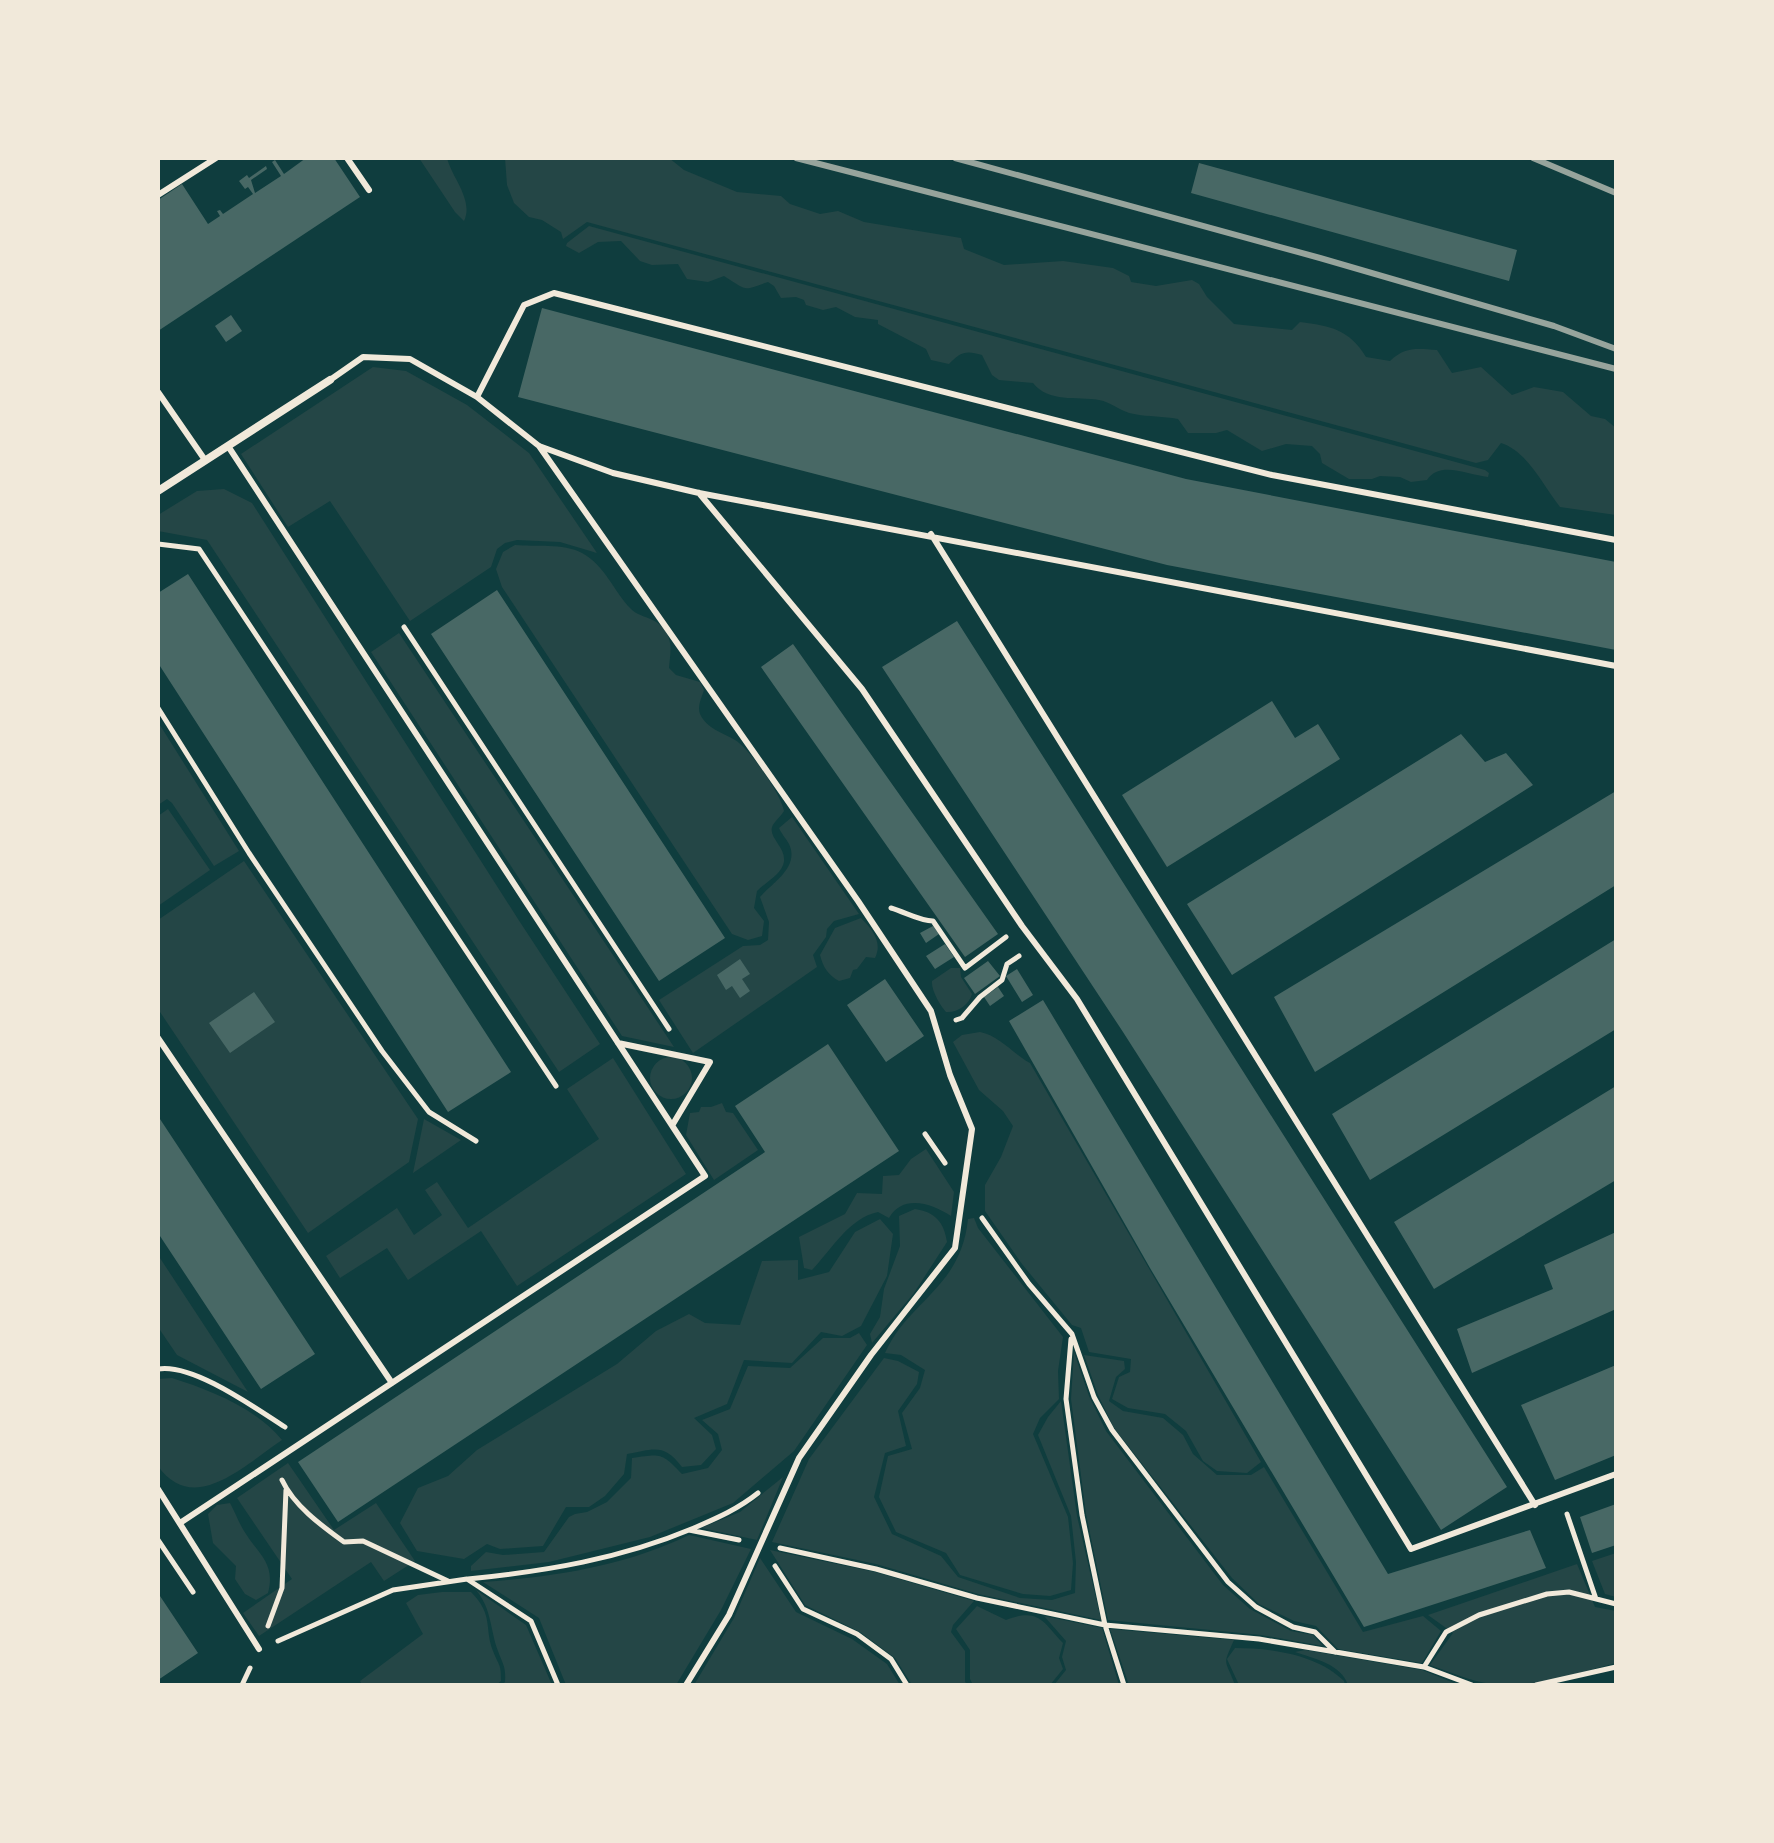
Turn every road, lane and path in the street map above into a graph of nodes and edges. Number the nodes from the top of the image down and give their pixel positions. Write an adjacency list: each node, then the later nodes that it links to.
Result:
1 (216, 158): 4 (lane)
2 (347, 158): 3 (lane)
3 (369, 190)
4 (158, 195)
5 (330, 380): 7 (lane); 8 (street)
6 (158, 392): 10 (lane)
7 (477, 397): 9 (lane); 14 (lane)
8 (228, 446): 10 (street); 24 (lane)
9 (539, 446): 12 (lane); 19 (lane)
10 (205, 460): 11 (street)
11 (158, 491)
12 (699, 493): 13 (lane); 20 (lane)
13 (931, 534): 17 (lane); 41 (lane)
14 (1616, 540)
15 (158, 544): 26 (path)
16 (404, 627): 25 (path)
17 (1616, 666)
18 (158, 708): 29 (path)
19 (858, 901): 20 (path); 22 (lane)
20 (1022, 926): 21 (lane)
21 (1037, 946): 22 (path); 41 (lane)
22 (936, 1027): 30 (lane)
23 (158, 1038): 33 (lane)
24 (618, 1043): 25 (lane); 27 (lane)
25 (687, 1057): 27 (lane)
26 (556, 1086)
27 (673, 1124): 33 (lane)
28 (925, 1134): 30 (path)
29 (476, 1141)
30 (963, 1191): 31 (path); 44 (lane)
31 (1072, 1334): 49 (path); 51 (path)
32 (158, 1369): 34 (path)
33 (392, 1383): 34 (lane)
34 (306, 1440): 35 (lane)
35 (273, 1462): 39 (path); 42 (lane)
36 (1616, 1474): 40 (lane)
37 (763, 1488): 43 (path)
38 (158, 1489): 42 (lane)
39 (286, 1490): 46 (path); 50 (path)
40 (1561, 1495): 41 (lane); 47 (path)
41 (1535, 1505)
42 (180, 1523): 50 (lane)
43 (689, 1530): 44 (path); 45 (path)
44 (760, 1544): 49 (path); 55 (lane); 56 (path)
45 (467, 1579): 46 (path); 54 (path)
46 (449, 1582): 50 (path)
47 (1596, 1599): 48 (path); 52 (path)
48 (1616, 1604)
49 (1105, 1625): 51 (path); 57 (path)
50 (259, 1649)
51 (1336, 1653): 52 (path)
52 (1424, 1667): 58 (path)
53 (1616, 1667): 59 (path)
54 (558, 1685)
55 (686, 1685)
56 (907, 1685)
57 (1124, 1685)
58 (1472, 1685)
59 (1536, 1685)

